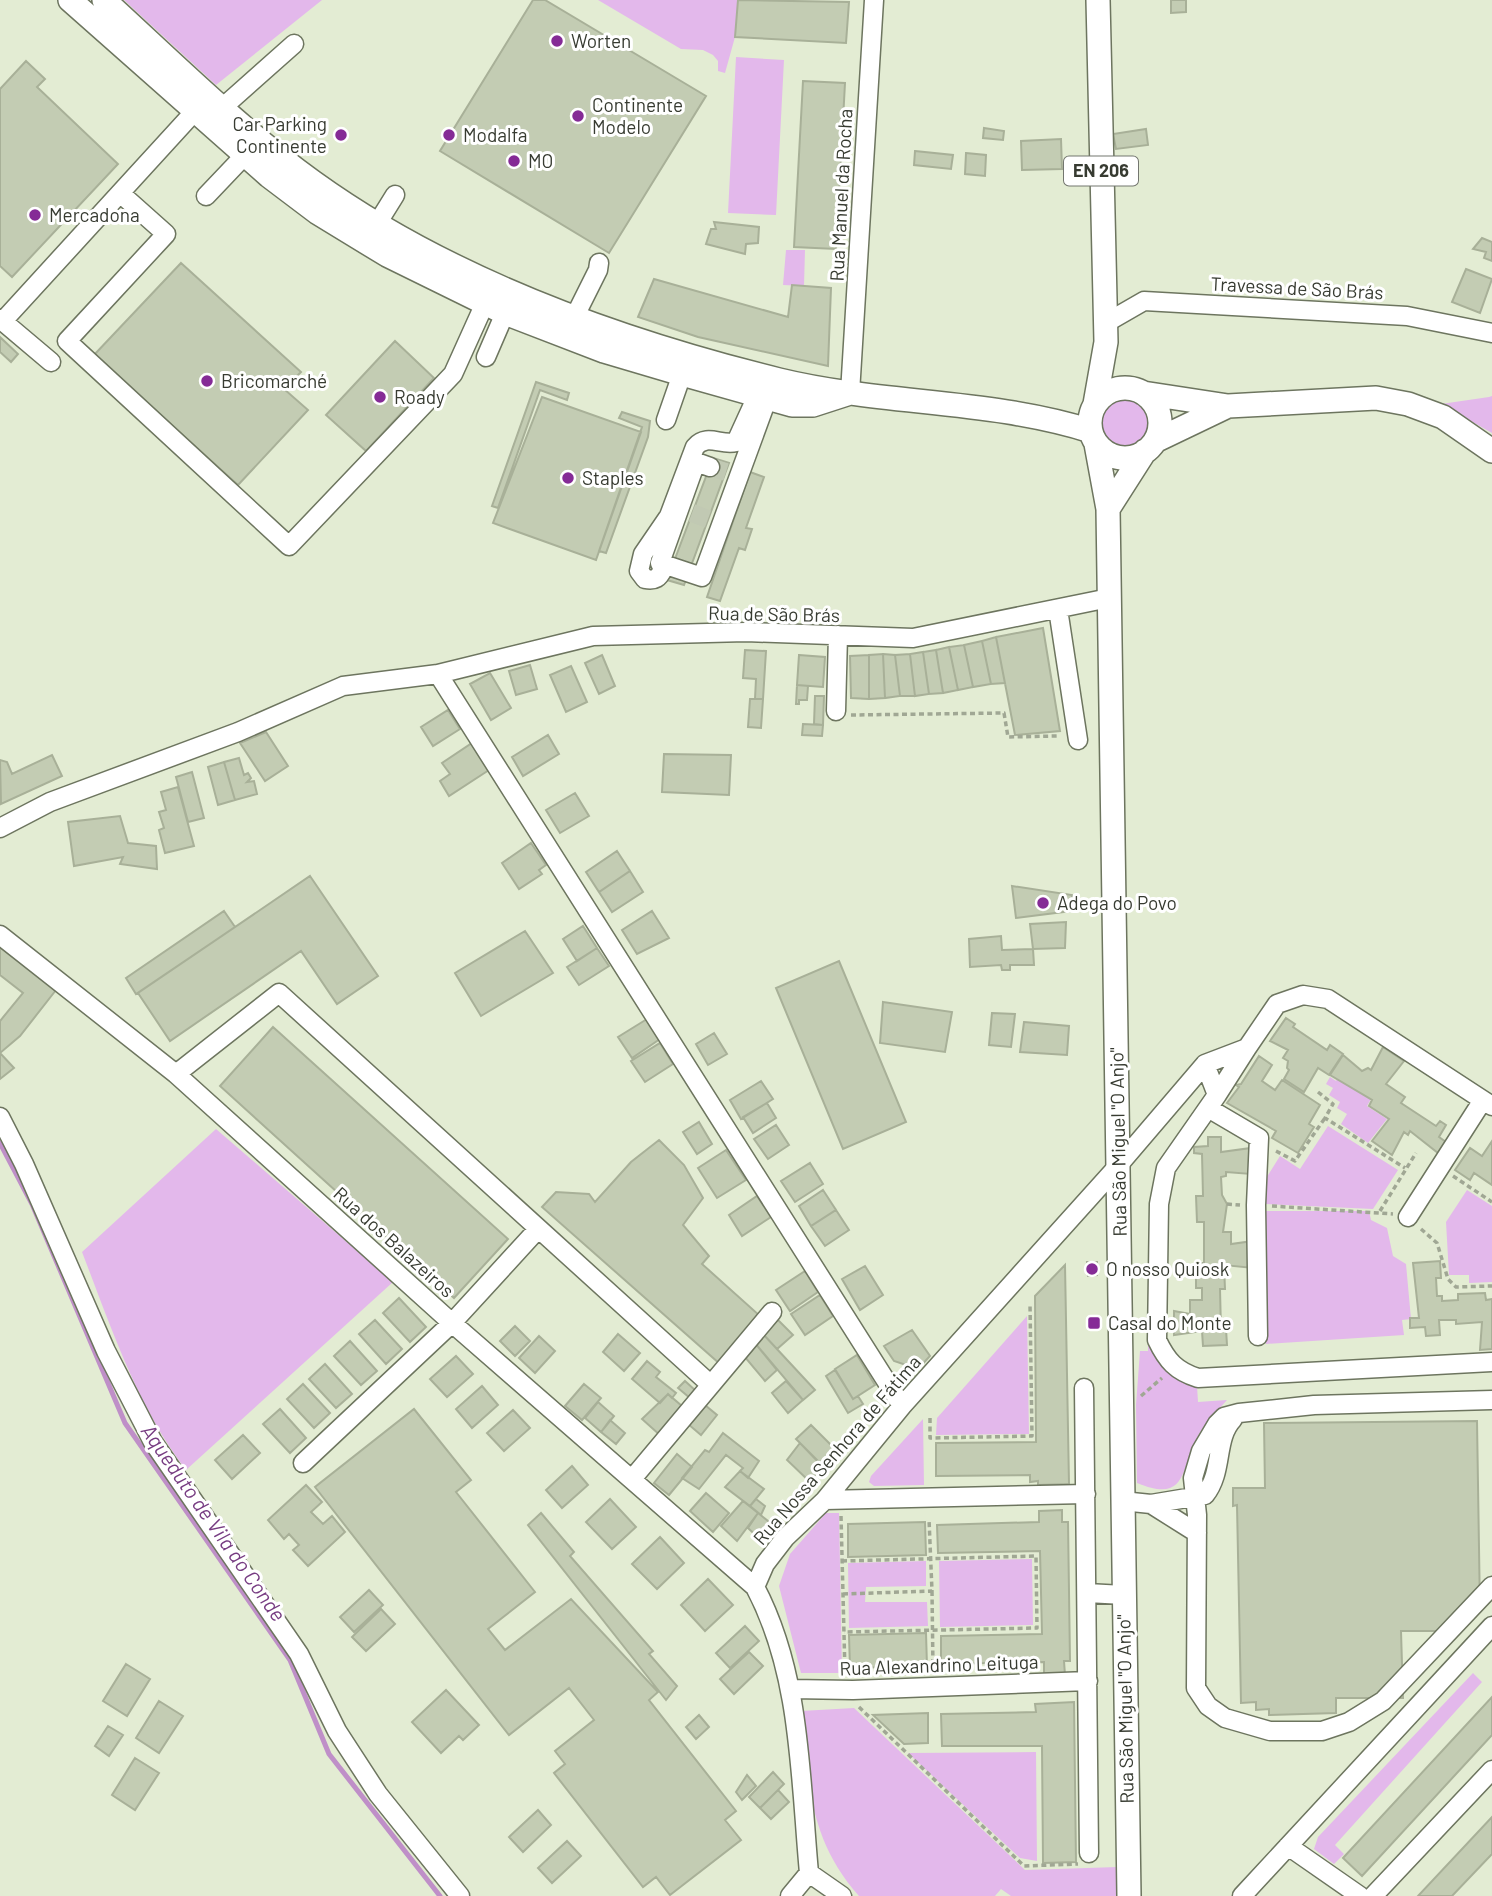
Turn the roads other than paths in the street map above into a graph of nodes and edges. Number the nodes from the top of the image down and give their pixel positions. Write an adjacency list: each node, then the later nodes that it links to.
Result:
1 (70, 0): 7 (main road)
2 (104, 0): 6 (main road)
3 (874, 0): 23 (street, Rua Manuel da Rocha)
4 (1098, 0): 17 (main road, EN 206)
5 (294, 44): 6 (street)
6 (222, 108): 12 (main road)
7 (195, 111): 8 (main road); 9 (street)
8 (246, 155): 11 (street); 14 (main road)
9 (120, 193): 14 (street); 16 (street)
10 (396, 195): 12 (street)
11 (206, 196)
12 (377, 224): 15 (main road)
13 (599, 263): 15 (street)
14 (495, 308): 19 (street); 21 (main road)
15 (575, 316): 23 (main road)
16 (1, 320): 20 (street)
17 (1105, 333): 18 (street, Travessa de São Brás); 22 (main road, EN 206); 25 (main road, EN 206)
18 (1492, 333)
19 (486, 357)
20 (51, 362)
21 (682, 374): 24 (main road); 28 (street)
22 (1136, 390): 25 (main road); 26 (main road); 30 (main road, EN 206)
23 (850, 393): 24 (main road); 27 (main road)
24 (762, 397): 32 (street); 35 (street)
25 (1094, 406): 27 (main road); 29 (main road, EN 206)
26 (1228, 406): 30 (main road); 31 (main road)
27 (1052, 419): 29 (main road)
28 (666, 420)
29 (1093, 437): 30 (main road); 33 (main road, EN 206)
30 (1150, 446): 33 (main road)
31 (1492, 451)
32 (725, 472): 34 (street); 34 (street)
33 (1108, 509): 36 (main road, EN 206)
34 (701, 516): 35 (street); 35 (street)
35 (660, 563)
36 (1109, 598): 37 (street, Rua de São Brás); 50 (main road, Rua São Miguel "O Anjo" / EN 206)
37 (1058, 608): 38 (street, Rua de São Brás); 41 (street)
38 (838, 635): 39 (street, Rua de São Brás); 40 (street)
39 (439, 674): 42 (street, Rua de São Brás); 60 (street)
40 (842, 713)
41 (1078, 740)
42 (0, 828)
43 (0, 935): 46 (street, Rua dos Balazeiros)
44 (1247, 1048): 45 (street); 47 (street); 48 (street)
45 (1205, 1064): 47 (street); 50 (street, Rua Nossa Senhora de Fátima)
46 (176, 1074): 52 (street); 54 (street, Rua dos Balazeiros)
47 (1213, 1101): 55 (street); 56 (street)
48 (1487, 1103): 51 (street)
49 (0, 1117): 81 (street)
50 (1117, 1167): 60 (street, Rua Nossa Senhora de Fátima); 67 (main road, Rua São Miguel "O Anjo" / EN 206)
51 (1408, 1217)
52 (538, 1229): 54 (street); 57 (street)
53 (772, 1312): 57 (street)
54 (452, 1323): 63 (street); 64 (street, Rua dos Balazeiros)
55 (1258, 1336)
56 (1492, 1362)
57 (711, 1385): 64 (street)
58 (1084, 1388): 65 (street)
59 (1492, 1400): 61 (street)
60 (902, 1406): 66 (street, Rua Nossa Senhora de Fátima)
61 (1279, 1410): 62 (street); 69 (street)
62 (1307, 1422)
63 (303, 1463)
64 (632, 1479): 71 (street, Rua dos Balazeiros)
65 (1086, 1494): 66 (street); 72 (street)
66 (825, 1500): 71 (street, Rua Nossa Senhora de Fátima)
67 (1122, 1502): 68 (street); 73 (main road, Rua São Miguel "O Anjo" / EN 206)
68 (1151, 1504): 69 (street); 69 (street)
69 (1192, 1511): 70 (street)
70 (1492, 1586)
71 (755, 1587): 76 (street)
72 (1087, 1593): 73 (street); 75 (street)
73 (1124, 1595): 84 (main road, Rua São Miguel "O Anjo" / EN 206)
74 (1492, 1626): 78 (street)
75 (1088, 1681): 76 (street, Rua Alexandrino Leituga); 79 (street)
76 (791, 1689): 80 (street)
77 (1492, 1770): 87 (street)
78 (1288, 1846): 85 (street); 86 (street)
79 (1089, 1853)
80 (809, 1873): 82 (street); 83 (street)
81 (460, 1896)
82 (790, 1896)
83 (842, 1896)
84 (1129, 1896)
85 (1242, 1896)
86 (1360, 1896)
87 (1373, 1896)

